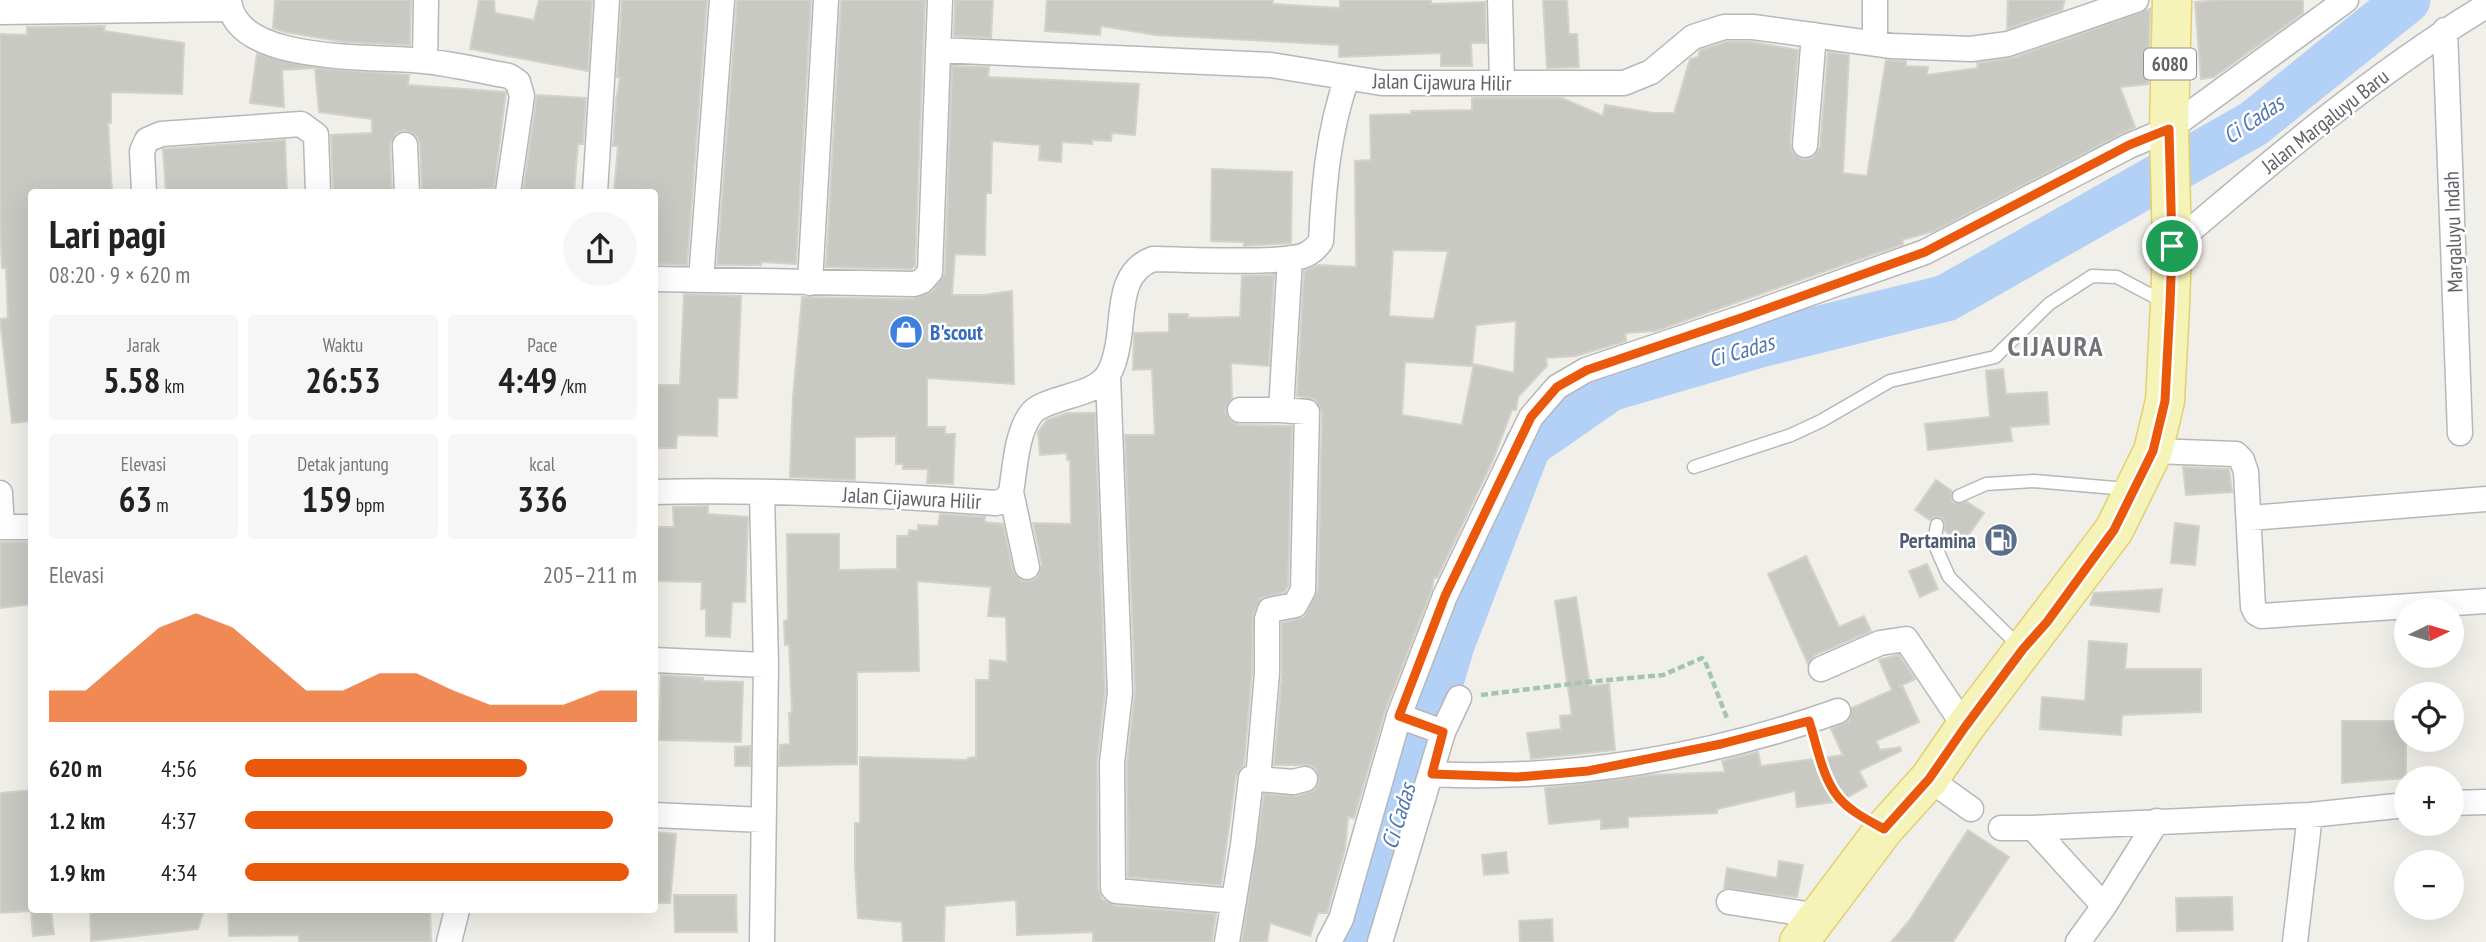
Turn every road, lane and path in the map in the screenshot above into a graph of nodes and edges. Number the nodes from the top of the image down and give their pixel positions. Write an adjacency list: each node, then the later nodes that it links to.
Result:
1 (426, 0): 18 (street)
2 (607, 0): 28 (street)
3 (722, 0): 32 (street)
4 (825, 0): 33 (street)
5 (940, 0): 17 (street)
6 (1500, 0): 20 (street)
7 (1875, 0): 16 (street)
8 (2136, 0): 16 (street, Jalan Cijawura Hilir)
9 (2172, 0): 23 (main road, 6080)
10 (2346, 0): 23 (street)
11 (229, 4): 13 (street); 18 (street)
12 (2486, 6): 14 (street, Jalan Margaluyu Baru)
13 (0, 12)
14 (2445, 30): 29 (street, Jalan Margaluyu Baru); 38 (street, Margaluyu Indah)
15 (1814, 35): 16 (street, Jalan Cijawura Hilir); 20 (street, Jalan Cijawura Hilir); 22 (street)
16 (1875, 43)
17 (938, 50): 19 (street); 33 (street)
18 (425, 61): 27 (street)
19 (1347, 78): 20 (street, Jalan Cijawura Hilir); 30 (street, Jalan Cijawura Hilir)
20 (1502, 83)
21 (405, 145): 26 (street)
22 (1805, 145)
23 (2170, 146): 29 (main road, 6080); 60 (street)
24 (144, 189): 25 (street)
25 (318, 189)
26 (407, 189)
27 (508, 189)
28 (595, 189)
29 (2171, 233): 34 (main road, 6080)
30 (1290, 258): 35 (street, Jalan Cijawura Hilir); 36 (street)
31 (658, 279): 32 (street)
32 (701, 280): 33 (street)
33 (810, 283)
34 (2170, 305): 39 (main road, 6080); 40 (lane)
35 (1108, 376): 43 (street, Jalan Cijawura Hilir); 80 (street)
36 (1281, 410): 37 (street); 66 (street)
37 (1240, 411)
38 (2460, 433)
39 (2153, 451): 41 (main road, 6080); 48 (street)
40 (1695, 467)
41 (2136, 490): 46 (lane); 54 (main road, 6080)
42 (658, 492): 45 (street, Jalan Cijawura Hilir)
43 (1011, 492): 45 (street, Jalan Cijawura Hilir); 52 (street)
44 (0, 493): 50 (street)
45 (762, 493): 56 (street)
46 (1959, 496)
47 (2486, 499): 48 (street)
48 (2250, 518): 53 (street)
49 (1937, 525): 54 (lane)
50 (1, 527): 51 (street)
51 (28, 527)
52 (1027, 567)
53 (2486, 601)
54 (2023, 649): 62 (main road, 6080)
55 (658, 660): 56 (street)
56 (766, 665): 75 (street)
57 (1821, 669): 62 (street)
58 (1459, 698): 63 (street); 64 (path)
59 (1838, 711): 61 (street)
60 (1403, 718): 63 (street); 88 (street)
61 (1809, 721): 64 (street); 79 (path)
62 (1965, 727): 68 (main road, 6080)
63 (1441, 732): 65 (street)
64 (1735, 741): 65 (street)
65 (1432, 774): 89 (street)
66 (1258, 779): 67 (street); 80 (street)
67 (1304, 779)
68 (1929, 779): 72 (street); 79 (main road, 6080)
69 (2486, 802): 70 (street)
70 (2464, 803)
71 (2394, 806): 74 (street)
72 (1971, 809)
73 (658, 815): 75 (street)
74 (2310, 816): 76 (street); 91 (street)
75 (763, 820): 86 (street)
76 (2157, 821): 78 (street); 82 (street)
77 (2001, 828): 78 (street)
78 (2033, 828): 82 (street)
79 (1884, 829): 84 (main road, 6080)
80 (1234, 901): 87 (street)
81 (1729, 902): 84 (street)
82 (2104, 906): 90 (street)
83 (456, 913): 85 (street)
84 (1810, 929)
85 (449, 942)
86 (762, 942)
87 (1227, 942)
88 (1329, 942)
89 (1380, 942)
90 (2078, 942)
91 (2295, 942)

